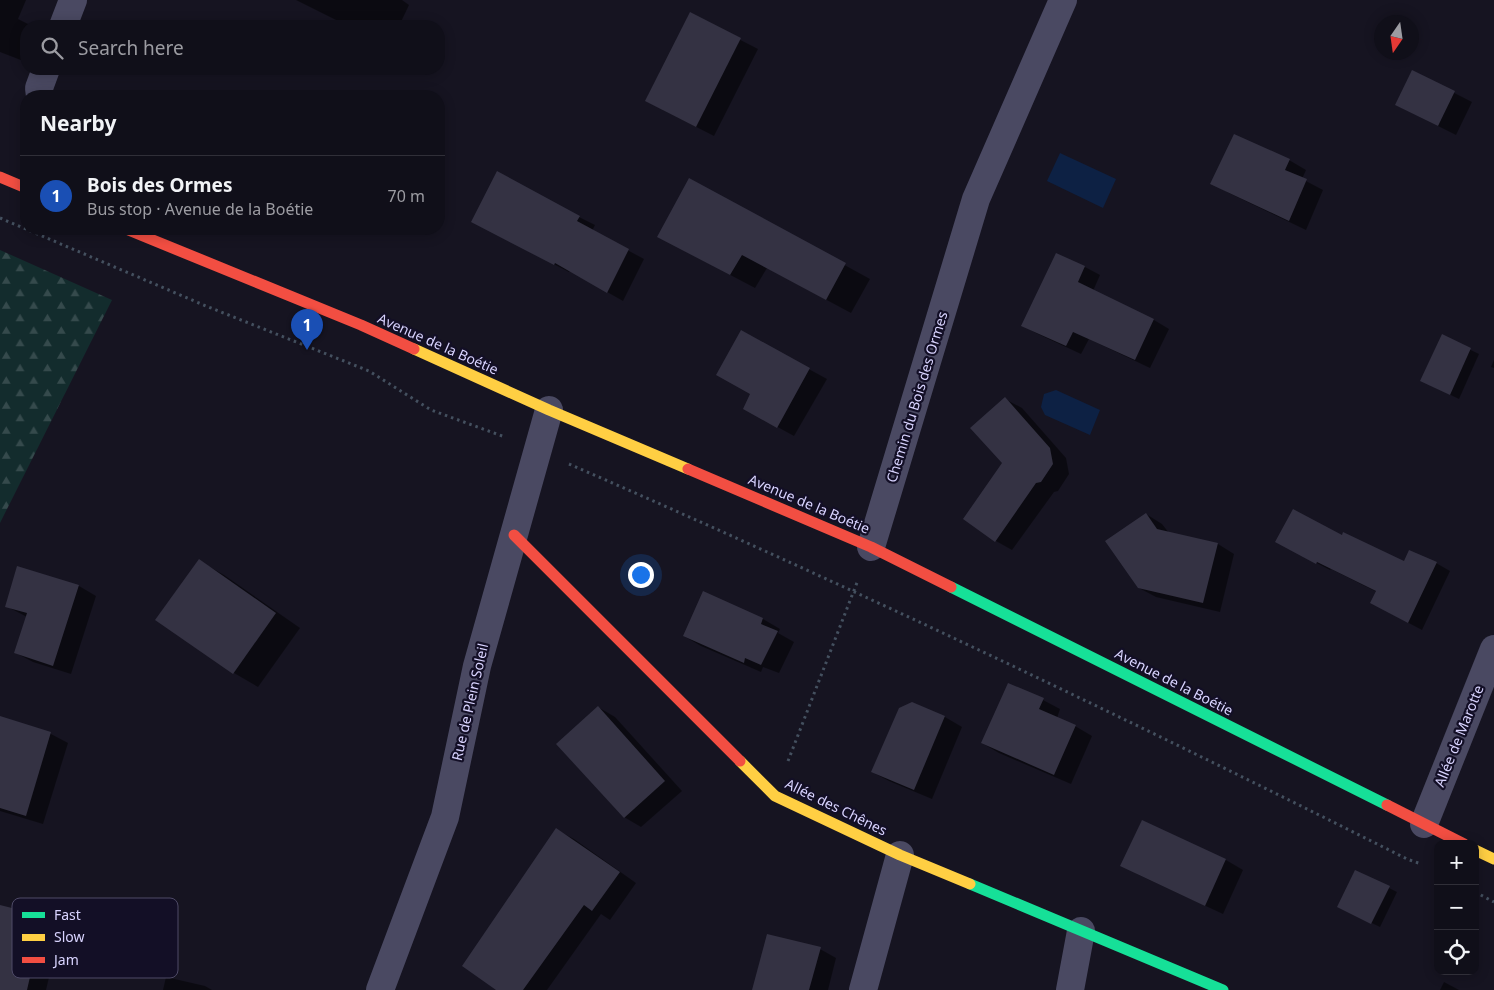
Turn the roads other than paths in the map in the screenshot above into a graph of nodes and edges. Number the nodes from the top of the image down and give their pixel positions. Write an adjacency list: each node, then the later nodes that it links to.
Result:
1 (73, 0): 3 (street)
2 (1063, 0): 11 (street, Chemin du Bois des Ormes)
3 (65, 20)
4 (44, 75): 5 (street)
5 (39, 90)
6 (0, 177): 7 (main road)
7 (20, 185)
8 (141, 235): 9 (main road, Avenue de la Boétie)
9 (549, 410): 10 (street, Rue de Plein Soleil); 11 (main road, Avenue de la Boétie)
10 (514, 535): 16 (main road, Allée des Chênes); 19 (street, Rue de Plein Soleil)
11 (871, 547): 13 (main road, Avenue de la Boétie)
12 (1494, 649): 13 (street, Allée de Marotte)
13 (1424, 824): 14 (main road, Avenue de la Boétie)
14 (1456, 840)
15 (1479, 852): 17 (main road)
16 (900, 855): 18 (main road, Allée des Chênes); 20 (street)
17 (1494, 859)
18 (1081, 931): 21 (street); 22 (main road, Allée des Chênes)
19 (380, 990)
20 (863, 990)
21 (1070, 990)
22 (1223, 990)

